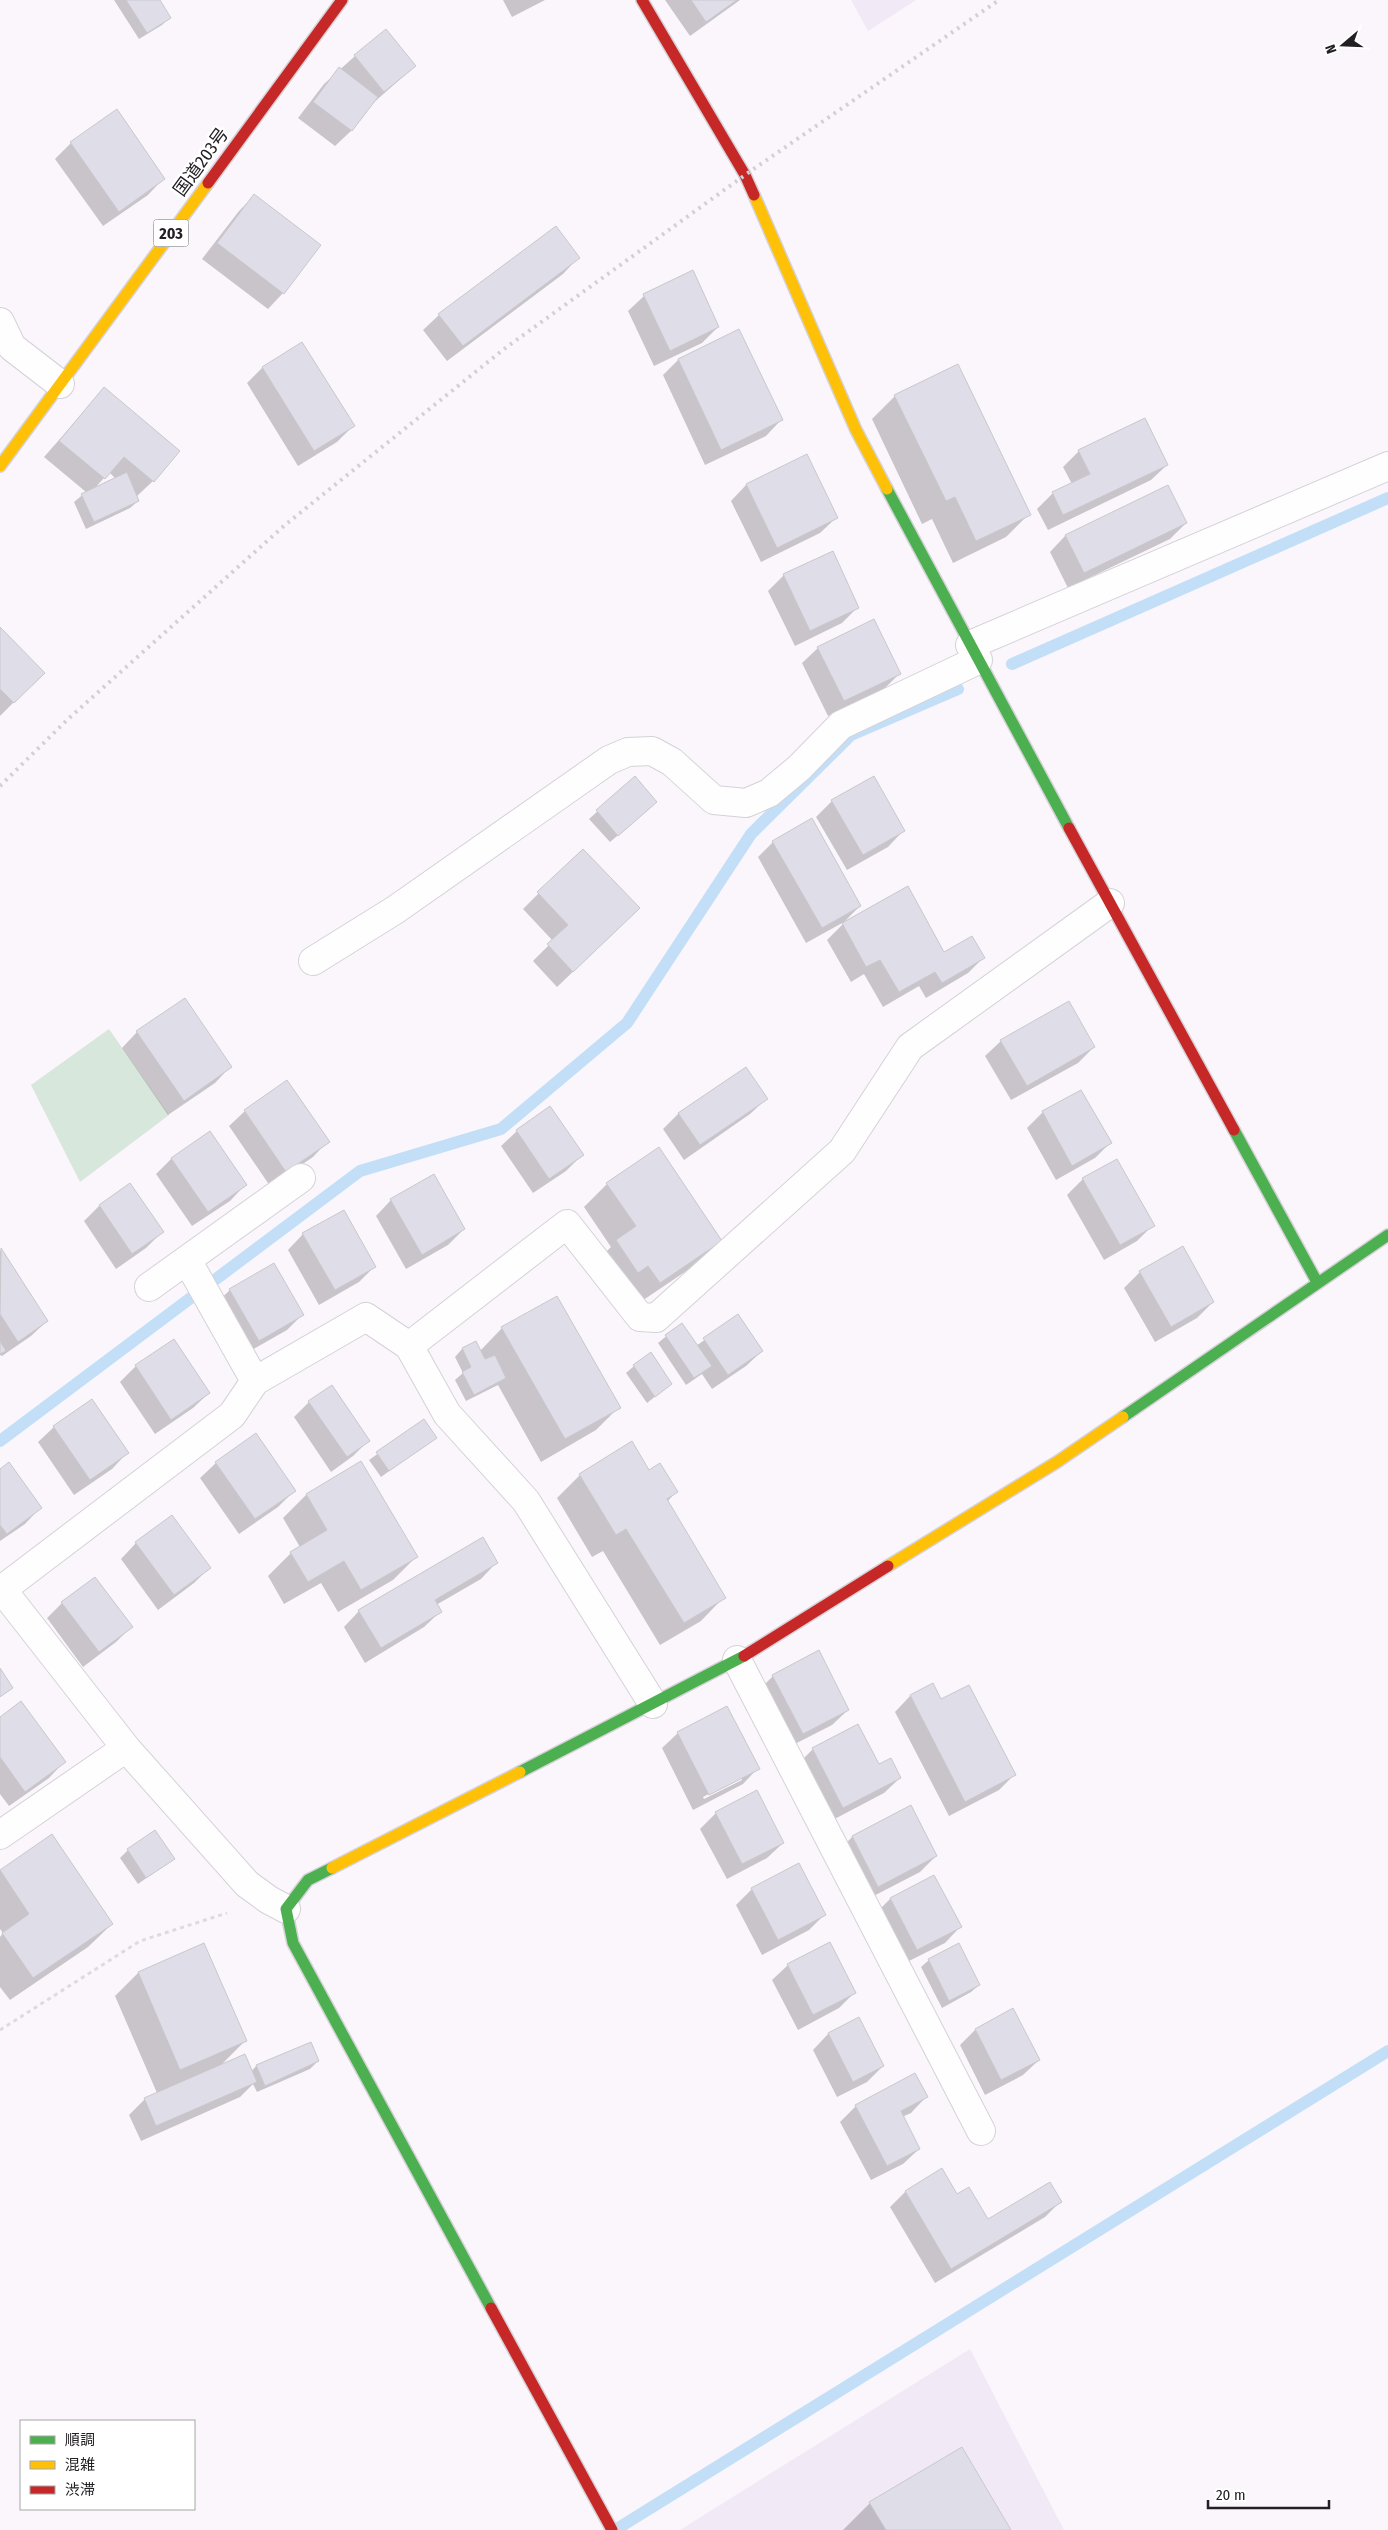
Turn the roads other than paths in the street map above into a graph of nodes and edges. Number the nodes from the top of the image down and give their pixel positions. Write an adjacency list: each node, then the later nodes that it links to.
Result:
1 (342, 0): 4 (main road, 国道203号 / 203)
2 (642, 0): 7 (main road)
3 (0, 322): 4 (street)
4 (60, 384): 5 (main road, 国道203号 / 203)
5 (0, 466)
6 (1388, 466): 7 (street)
7 (974, 653): 8 (main road); 9 (street)
8 (1110, 903): 13 (main road); 15 (street)
9 (313, 961)
10 (301, 1178): 12 (street)
11 (1388, 1235): 13 (main road)
12 (187, 1260): 14 (street); 16 (street)
13 (1318, 1282): 18 (main road)
14 (149, 1288)
15 (409, 1346): 16 (street); 19 (street)
16 (255, 1381): 17 (street)
17 (1, 1589): 20 (street)
18 (737, 1660): 19 (main road); 23 (street)
19 (653, 1704): 22 (main road)
20 (126, 1748): 21 (street); 22 (street)
21 (0, 1835)
22 (277, 1904): 24 (main road)
23 (981, 2131)
24 (612, 2530)

